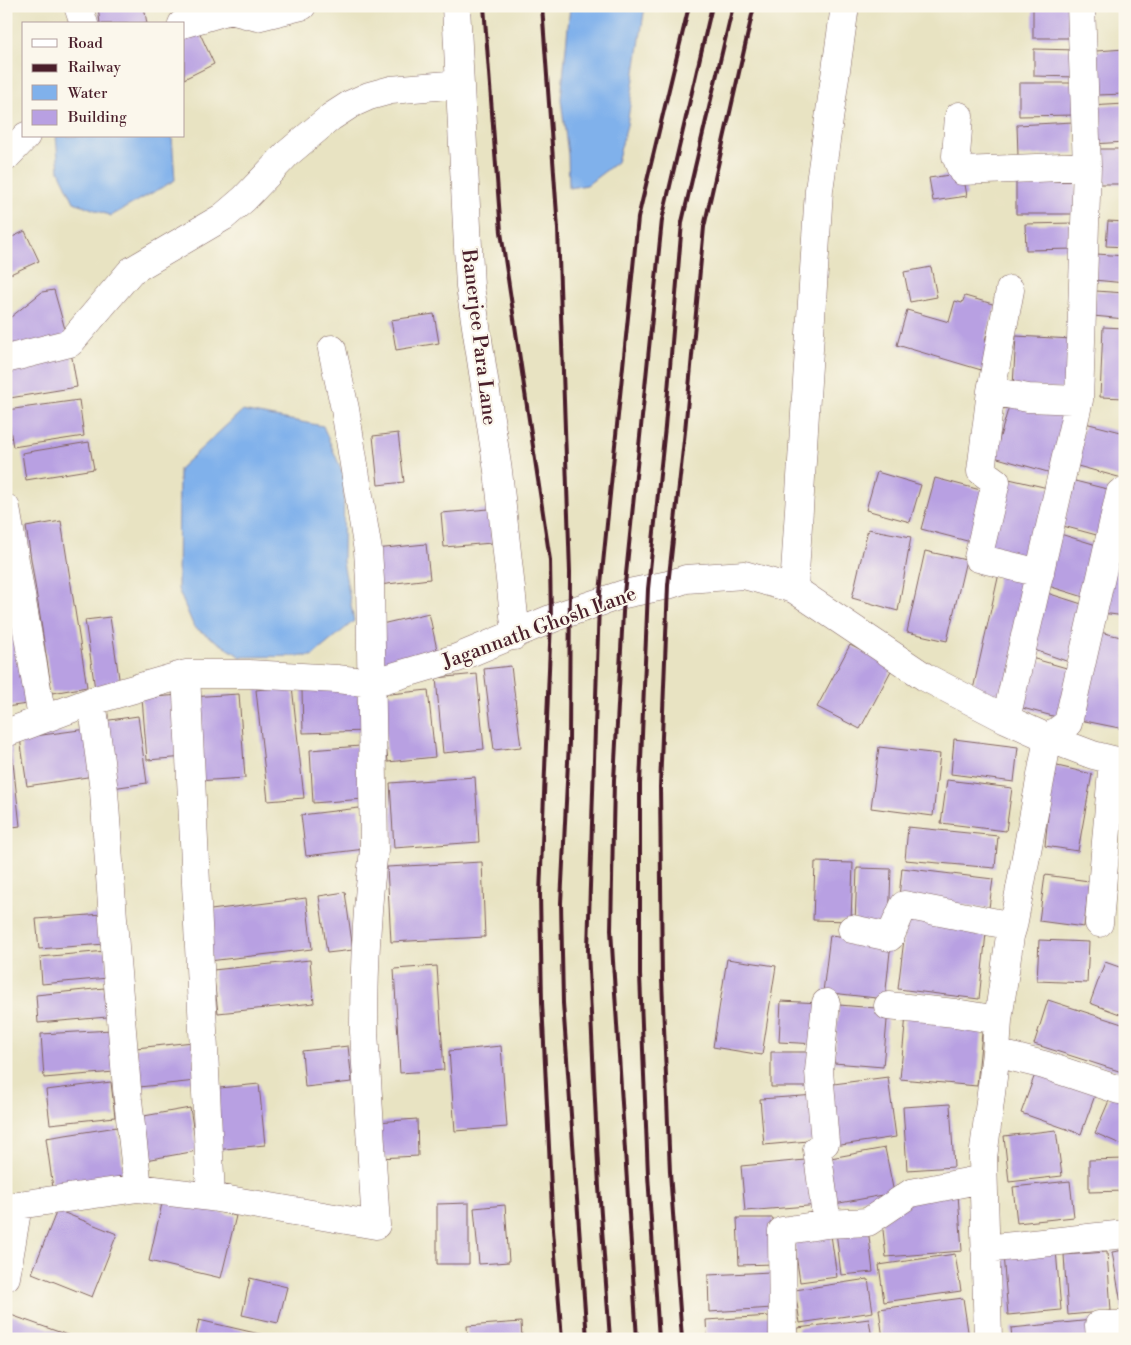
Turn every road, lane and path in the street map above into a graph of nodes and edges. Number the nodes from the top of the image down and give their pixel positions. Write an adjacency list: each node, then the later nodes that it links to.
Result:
1 (78, 6): 7 (street)
2 (171, 6): 8 (street)
3 (302, 6): 9 (street)
4 (456, 6): 10 (street, Banerjee Para Lane)
5 (845, 6): 23 (street)
6 (1081, 6): 14 (street)
7 (83, 22)
8 (172, 22)
9 (185, 23)
10 (459, 84): 17 (street); 24 (street, Banerjee Para Lane)
11 (958, 116): 14 (street)
12 (24, 138): 13 (street)
13 (6, 157)
14 (1086, 166): 19 (street)
15 (1010, 290): 18 (street)
16 (332, 349): 26 (street)
17 (6, 359)
18 (991, 391): 19 (street); 22 (street)
19 (1079, 400): 22 (street)
20 (1125, 494): 31 (street)
21 (6, 508): 28 (street)
22 (1040, 573): 29 (street)
23 (794, 589): 24 (street, Jagannath Ghosh Lane); 29 (street, Jagannath Ghosh Lane)
24 (514, 636): 26 (street, Jagannath Ghosh Lane)
25 (186, 674): 26 (street, Jagannath Ghosh Lane); 27 (street, Jagannath Ghosh Lane); 43 (street)
26 (372, 683): 43 (street)
27 (92, 701): 28 (street, Jagannath Ghosh Lane); 42 (street)
28 (42, 718): 30 (street, Jagannath Ghosh Lane)
29 (1006, 719): 31 (street, Jagannath Ghosh Lane)
30 (6, 732)
31 (1048, 738): 32 (street, Jagannath Ghosh Lane); 34 (street)
32 (1119, 762): 33 (street)
33 (1099, 923)
34 (1013, 926): 35 (street); 38 (street)
35 (852, 929)
36 (826, 1003): 44 (street)
37 (888, 1006): 38 (street)
38 (998, 1020): 39 (street)
39 (996, 1052): 40 (street); 41 (street)
40 (1125, 1089)
41 (983, 1180): 44 (street); 46 (street)
42 (138, 1188): 43 (street); 47 (street)
43 (211, 1197)
44 (827, 1224): 49 (street)
45 (1125, 1234): 46 (street)
46 (985, 1249): 50 (street)
47 (6, 1277)
48 (1125, 1325): 51 (street)
49 (783, 1339)
50 (988, 1339)
51 (1100, 1339)

